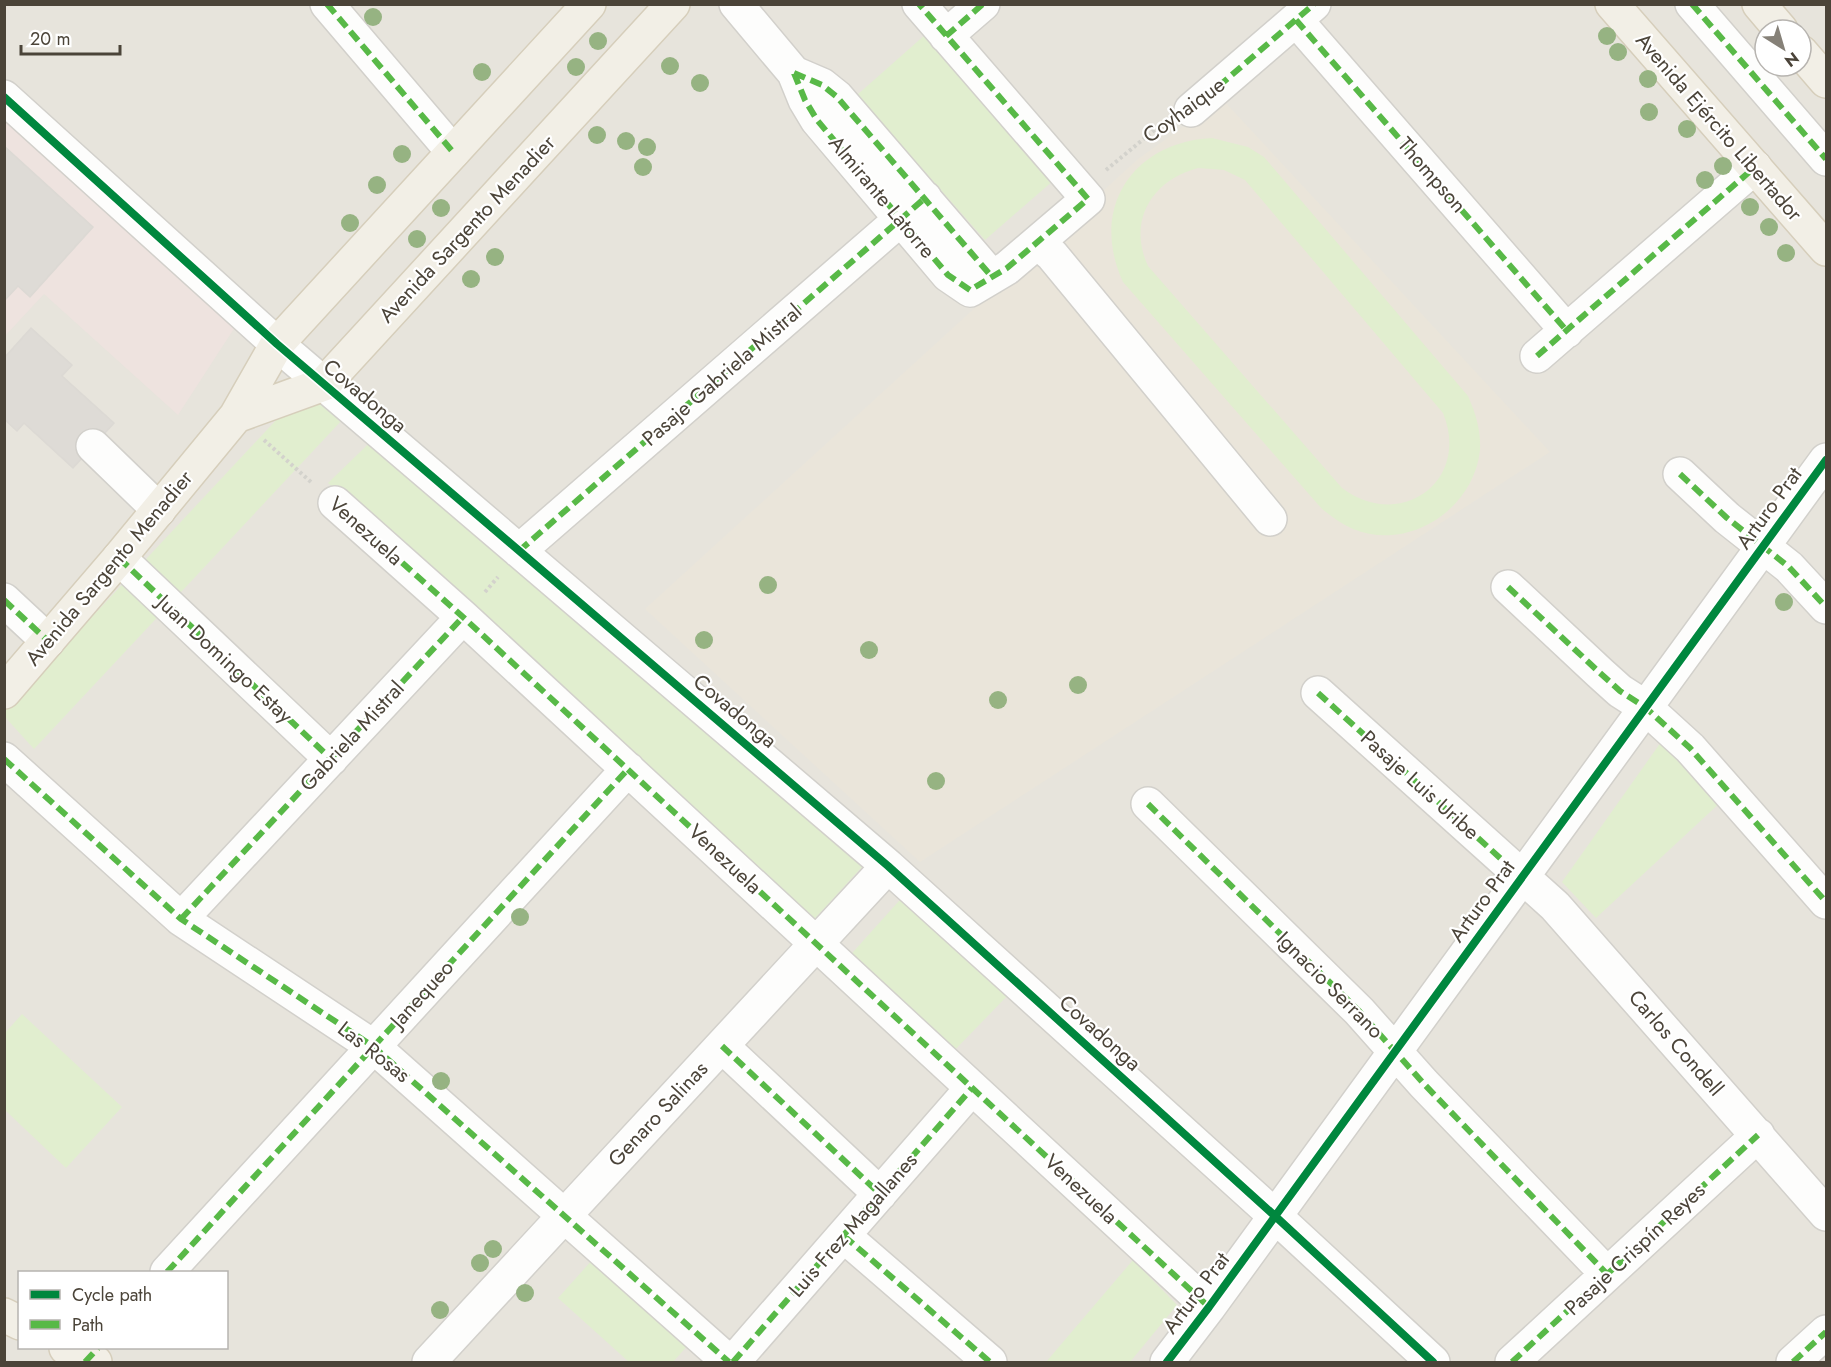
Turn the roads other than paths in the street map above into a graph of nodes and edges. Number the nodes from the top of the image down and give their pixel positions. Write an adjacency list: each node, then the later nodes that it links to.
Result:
1 (327, 4): 18 (street)
2 (590, 4): 18 (main road, Avenida Sargento Menadier)
3 (673, 4): 29 (main road, Avenida Sargento Menadier)
4 (736, 4): 14 (street, Almirante Latorre)
5 (920, 4): 12 (street)
6 (982, 4): 12 (street)
7 (1612, 4): 20 (main road, Avenida Ejército Libertador)
8 (1692, 4): 19 (street)
9 (1759, 4): 11 (main road)
10 (1305, 12): 17 (street, Coyhaique); 26 (street, Thompson)
11 (1771, 18)
12 (946, 36): 23 (street, Almirante Latorre)
13 (1813, 65): 15 (main road)
14 (794, 73): 21 (street, Almirante Latorre); 22 (street, Almirante Latorre)
15 (1827, 81)
16 (4, 97): 27 (street, Covadonga)
17 (1191, 110)
18 (453, 152): 27 (main road, Avenida Sargento Menadier)
19 (1827, 159)
20 (1755, 167): 24 (main road, Avenida Ejército Libertador); 26 (street)
21 (925, 198): 22 (street, Pasaje Gabriela Mistral); 25 (street, Almirante Latorre)
22 (901, 219): 25 (street, Almirante Latorre); 38 (street, Pasaje Gabriela Mistral)
23 (1038, 243): 25 (street, Almirante Latorre); 36 (street)
24 (1827, 249)
25 (992, 277)
26 (1567, 331): 28 (street)
27 (277, 344): 29 (street, Covadonga); 30 (main road, Avenida Sargento Menadier)
28 (1537, 356)
29 (324, 384): 30 (main road, Avenida Sargento Menadier); 38 (street, Covadonga)
30 (236, 416): 35 (main road, Avenida Sargento Menadier)
31 (93, 446): 35 (street)
32 (1827, 460): 37 (street, Arturo Prat)
33 (1680, 474): 37 (street)
34 (335, 503): 43 (street, Venezuela)
35 (159, 510): 39 (main road, Avenida Sargento Menadier)
36 (1270, 519)
37 (1762, 547): 42 (street); 47 (street, Arturo Prat)
38 (519, 551): 52 (street, Covadonga)
39 (119, 558): 44 (main road, Avenida Sargento Menadier); 49 (street, Juan Domingo Estay)
40 (1508, 587): 47 (street)
41 (4, 600): 44 (street)
42 (1827, 607)
43 (463, 617): 49 (street, Gabriela Mistral); 50 (street, Venezuela)
44 (48, 641): 45 (main road, Avenida Sargento Menadier)
45 (4, 692)
46 (1318, 693): 53 (street, Pasaje Luis Uribe)
47 (1645, 707): 53 (street, Arturo Prat); 54 (street)
48 (4, 759): 55 (street, Las Rosas)
49 (331, 759): 55 (street, Gabriela Mistral)
50 (628, 770): 56 (street, Venezuela); 58 (street, Janequeo)
51 (1148, 804): 59 (street, Ignacio Serrano)
52 (888, 866): 56 (street, Genaro Salinas); 65 (street, Covadonga)
53 (1521, 877): 59 (street, Arturo Prat); 61 (street, Carlos Condell)
54 (1827, 903)
55 (181, 919): 58 (street, Las Rosas)
56 (816, 944): 57 (street, Genaro Salinas); 60 (street, Venezuela)
57 (722, 1046): 62 (street); 64 (street, Genaro Salinas)
58 (374, 1047): 64 (street, Las Rosas); 67 (street, Janequeo)
59 (1395, 1051): 65 (street, Arturo Prat); 68 (street, Ignacio Serrano)
60 (972, 1088): 62 (street, Luis Frez Magallanes); 69 (street, Venezuela)
61 (1758, 1135): 63 (street, Carlos Condell); 68 (street, Pasaje Crispín Reyes)
62 (880, 1194): 66 (street, Luis Frez Magallanes)
63 (1827, 1214)
64 (564, 1216): 73 (street, Genaro Salinas); 74 (street, Las Rosas)
65 (1275, 1216): 69 (street, Arturo Prat); 77 (street, Covadonga)
66 (844, 1236): 74 (street, Luis Frez Magallanes); 75 (street)
67 (168, 1271)
68 (1607, 1274): 78 (street, Pasaje Crispín Reyes)
69 (1209, 1308): 76 (street, Arturo Prat)
70 (4, 1315): 71 (main road)
71 (18, 1322)
72 (1827, 1332): 79 (street)
73 (429, 1362)
74 (731, 1362)
75 (990, 1362)
76 (1167, 1362)
77 (1433, 1362)
78 (1512, 1362)
79 (1792, 1362)

